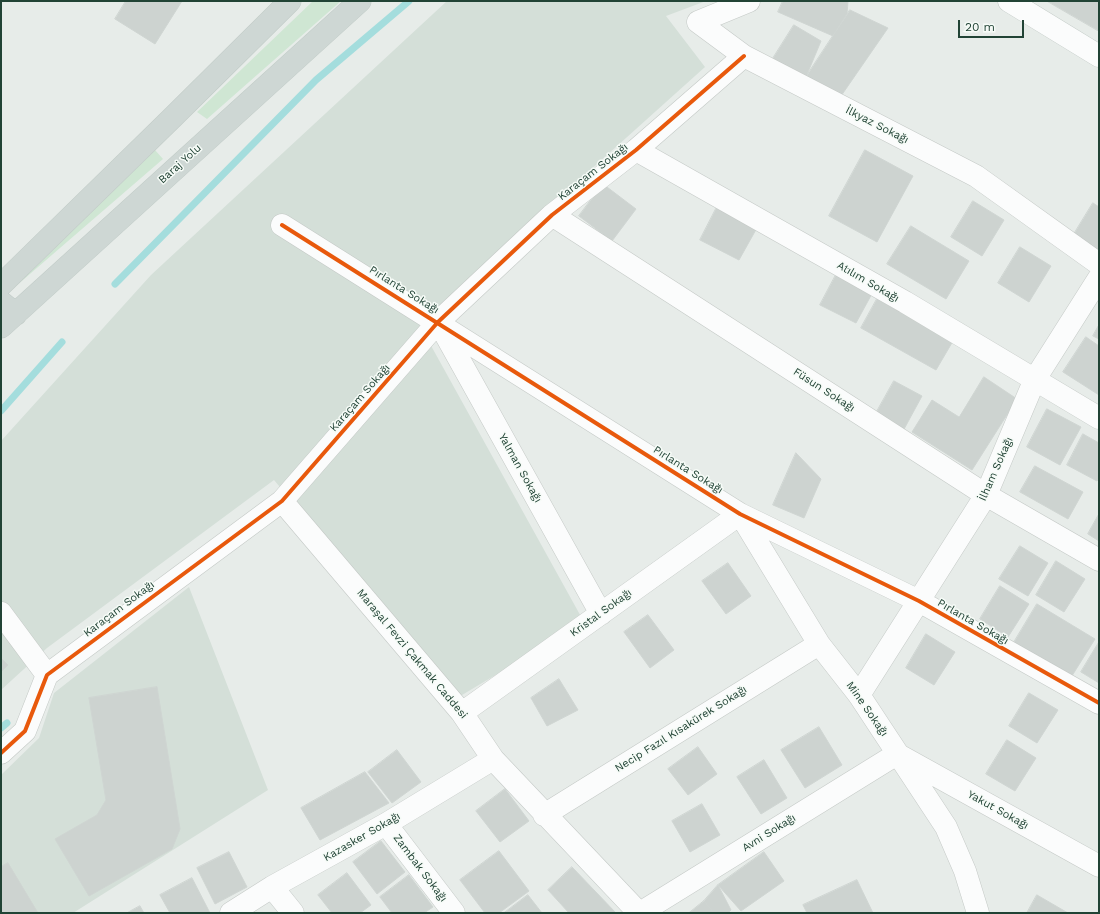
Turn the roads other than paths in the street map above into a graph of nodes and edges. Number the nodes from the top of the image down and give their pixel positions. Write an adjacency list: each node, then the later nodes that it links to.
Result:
1 (290, 1): 12 (main road)
2 (360, 1): 13 (main road, Baraj Yolu)
3 (749, 1): 5 (street, İlkyaz Sokağı)
4 (1009, 1): 6 (street)
5 (744, 56): 7 (street, Karaçam Sokağı); 10 (street, İlkyaz Sokağı)
6 (1099, 56)
7 (636, 150): 8 (street, Karaçam Sokağı); 15 (street, Atılım Sokağı)
8 (552, 215): 14 (street, Karaçam Sokağı); 17 (street, Füsun Sokağı)
9 (282, 225): 14 (street, Pırlanta Sokağı)
10 (1099, 264)
11 (1099, 278): 15 (street, İlham Sokağı)
12 (1, 285)
13 (6, 314)
14 (438, 322): 18 (street, Karaçam Sokağı); 19 (street, Pırlanta Sokağı); 23 (street, Yalman Sokağı)
15 (1035, 379): 16 (street, Atılım Sokağı); 17 (street, İlham Sokağı)
16 (1099, 418)
17 (986, 495): 20 (street, Füsun Sokağı); 21 (street, İlham Sokağı)
18 (282, 501): 25 (street, Karaçam Sokağı); 28 (street, Maraşal Fevzi Çakmak Caddesi)
19 (740, 514): 21 (street, Pırlanta Sokağı); 23 (street, Kristal Sokağı); 24 (street, Mine Sokağı)
20 (1099, 560)
21 (919, 601): 26 (street, İlham Sokağı); 27 (street, Pırlanta Sokağı)
22 (1, 613): 25 (street)
23 (601, 614): 28 (street, Kristal Sokağı)
24 (819, 644): 26 (street, Mine Sokağı); 32 (street, Necip Fazıl Kısakürek Sokağı)
25 (47, 674): 29 (street)
26 (859, 695): 30 (street, Mine Sokağı)
27 (1099, 703)
28 (462, 713): 31 (street, Maraşal Fevzi Çakmak Caddesi)
29 (1, 753)
30 (897, 754): 34 (street, Yakut Sokağı); 39 (street, Avni Sokağı); 40 (street, Mine Sokağı)
31 (493, 759): 32 (street, Maraşal Fevzi Çakmak Caddesi); 33 (street, Kazasker Sokağı)
32 (544, 815): 39 (street, Maraşal Fevzi Çakmak Caddesi)
33 (386, 824): 35 (street, Kazasker Sokağı); 38 (street, Zambak Sokağı)
34 (1099, 866)
35 (272, 887): 36 (street, Kazasker Sokağı); 37 (street)
36 (231, 913)
37 (293, 913)
38 (454, 913)
39 (640, 913)
40 (978, 913)

